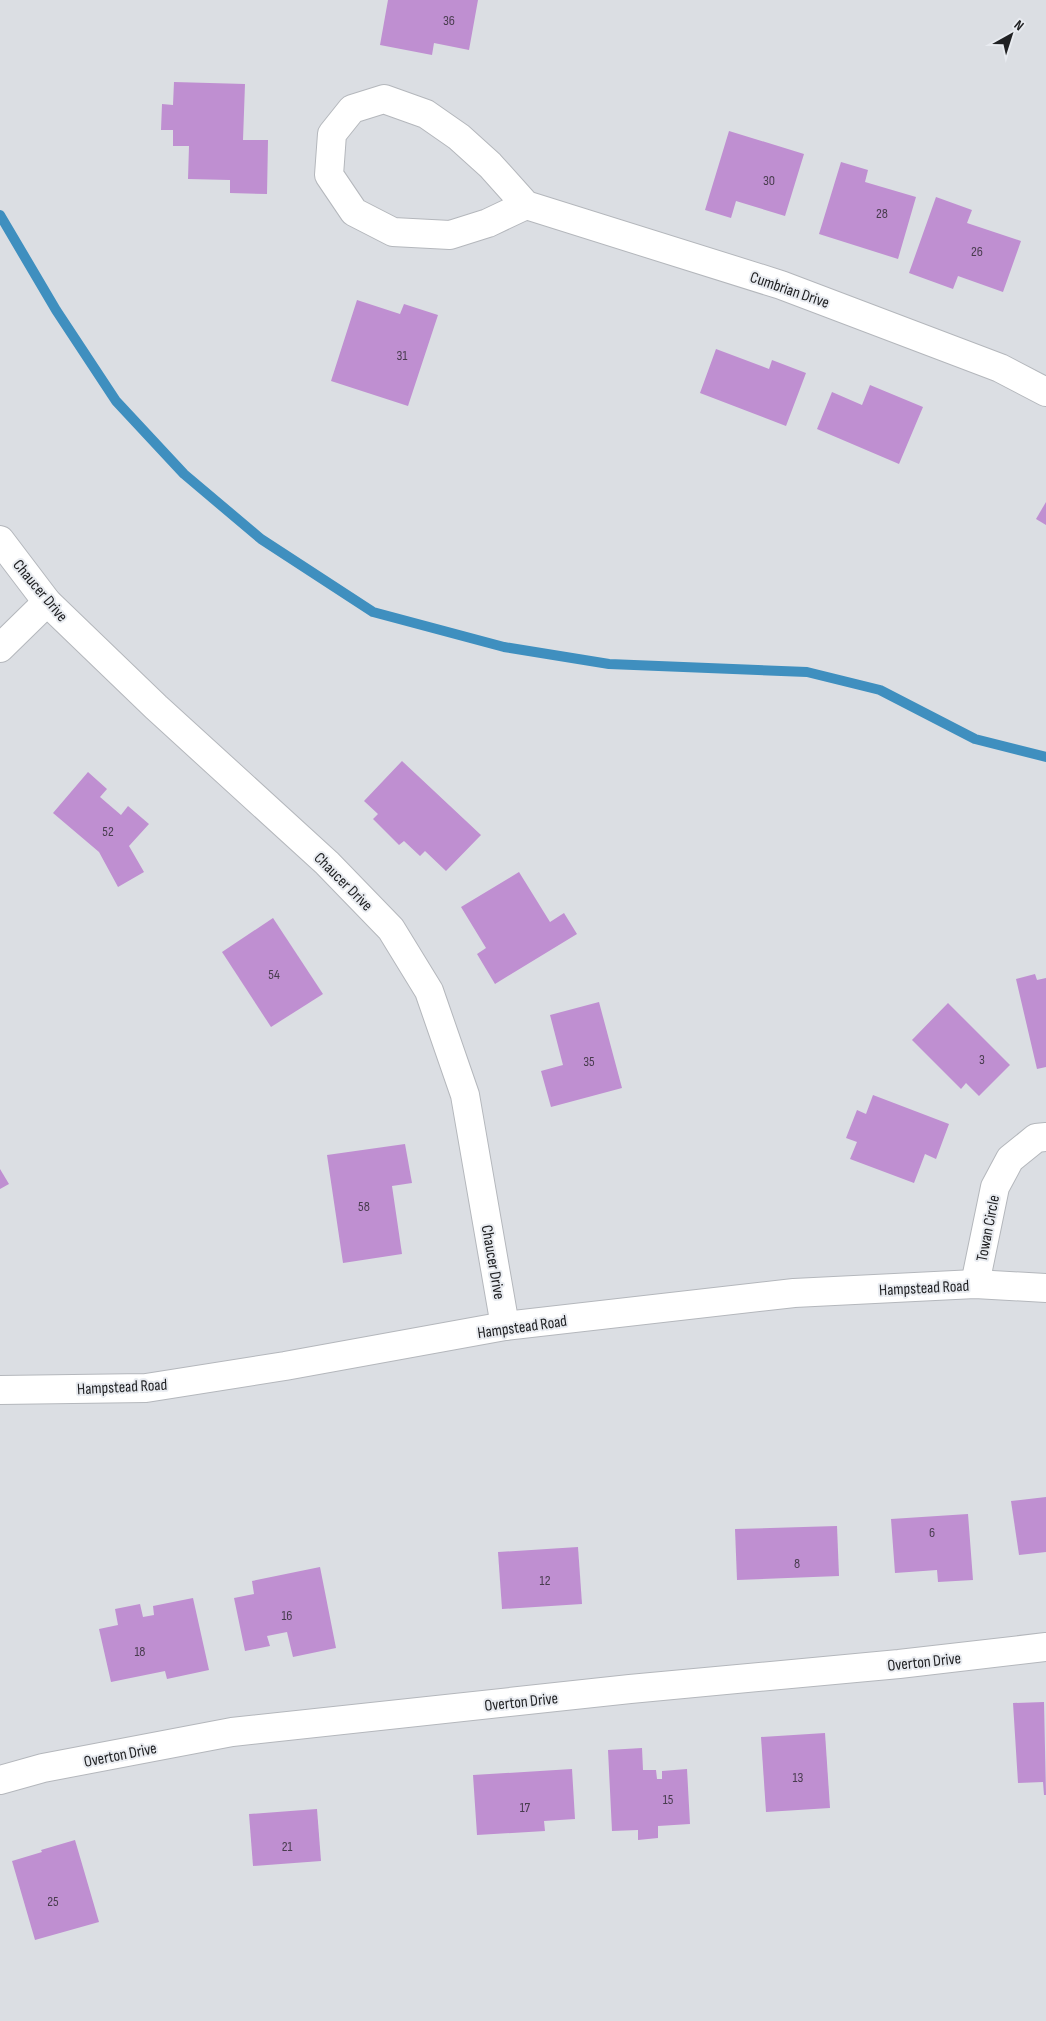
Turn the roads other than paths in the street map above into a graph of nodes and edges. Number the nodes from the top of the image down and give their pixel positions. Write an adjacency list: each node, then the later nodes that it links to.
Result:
1 (526, 205): 1 (street); 2 (street, Cumbrian Drive)
2 (1046, 392)
3 (0, 540): 4 (street, Chaucer Drive)
4 (47, 602): 5 (street); 9 (street, Chaucer Drive)
5 (0, 648)
6 (1046, 1137): 7 (street, Towan Circle)
7 (975, 1284): 8 (street, Hampstead Road); 9 (street, Hampstead Road)
8 (1046, 1288)
9 (505, 1326): 10 (street, Hampstead Road)
10 (0, 1390)
11 (1046, 1647): 12 (street, Overton Drive)
12 (0, 1780)

